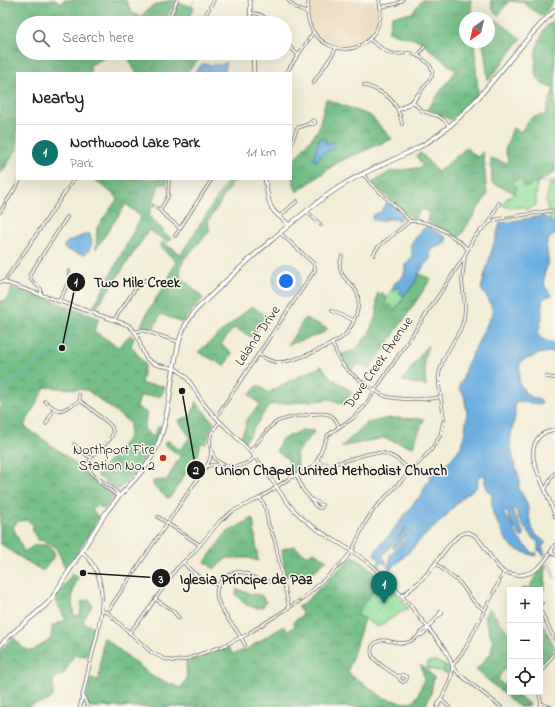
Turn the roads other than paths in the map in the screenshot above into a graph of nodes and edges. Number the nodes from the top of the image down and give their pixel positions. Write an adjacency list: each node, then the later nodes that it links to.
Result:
1 (178, 0): 12 (street)
2 (214, 0): 13 (street)
3 (250, 0): 11 (main road)
4 (288, 0): 10 (street)
5 (309, 0): 10 (street)
6 (379, 0): 8 (street)
7 (403, 0): 8 (street)
8 (380, 7): 16 (street)
9 (554, 11): 31 (main road)
10 (307, 12): 15 (street)
11 (251, 13): 14 (street)
12 (170, 16)
13 (205, 16)
14 (263, 16)
15 (313, 33): 18 (street); 20 (street)
16 (370, 39): 18 (street); 21 (street)
17 (425, 46): 21 (street)
18 (336, 48): 25 (street)
19 (292, 49): 20 (street)
20 (298, 55): 24 (street)
21 (418, 56): 27 (street)
22 (253, 60): 23 (main road)
23 (254, 72)
24 (287, 72)
25 (312, 83)
26 (364, 85): 28 (street)
27 (412, 101): 28 (street); 31 (street)
28 (398, 110): 30 (street)
29 (309, 124): 32 (street)
30 (402, 124)
31 (449, 126): 33 (main road)
32 (292, 142)
33 (362, 174): 44 (main road); 48 (street)
34 (20, 180): 45 (street)
35 (73, 180): 62 (street)
36 (169, 180): 42 (street)
37 (212, 180): 52 (street)
38 (266, 180): 46 (main road)
39 (297, 201): 46 (street)
40 (499, 203): 49 (street)
41 (153, 206): 42 (street)
42 (160, 210): 52 (street)
43 (555, 210): 49 (street)
44 (306, 211): 50 (street); 51 (main road)
45 (0, 212)
46 (280, 216): 51 (main road)
47 (67, 217): 63 (street)
48 (410, 221): 55 (street); 56 (street)
49 (490, 222): 55 (street)
50 (321, 224)
51 (289, 225): 53 (main road)
52 (180, 228): 54 (street)
53 (280, 233): 69 (main road); 71 (street, Leland Drive)
54 (175, 236)
55 (468, 249): 57 (street)
56 (374, 255)
57 (465, 255): 75 (street, Dove Creek Avenue); 77 (street)
58 (342, 256): 67 (street)
59 (70, 271): 64 (street)
60 (146, 280): 66 (street)
61 (0, 282): 62 (street)
62 (4, 282): 63 (street)
63 (41, 294): 64 (street)
64 (59, 301): 66 (street)
65 (332, 311): 67 (street)
66 (114, 320): 68 (street)
67 (353, 320): 70 (street)
68 (136, 332): 69 (street); 72 (street)
69 (179, 342): 72 (main road)
70 (332, 343): 71 (street); 75 (street)
71 (258, 354): 81 (street, Leland Drive)
72 (174, 368): 81 (street); 99 (main road)
73 (546, 377): 74 (street)
74 (555, 378)
75 (376, 390): 77 (street); 84 (street, Dove Creek Avenue)
76 (78, 395): 79 (street)
77 (440, 397): 94 (street)
78 (45, 401): 80 (street)
79 (80, 401): 80 (street); 90 (street)
80 (54, 409): 83 (street)
81 (216, 417): 82 (street)
82 (220, 422): 87 (street); 88 (street)
83 (46, 424)
84 (339, 427): 87 (street); 91 (street, Dove Creek Avenue)
85 (555, 429): 98 (street)
86 (74, 444): 90 (street)
87 (250, 451): 89 (street)
88 (211, 452): 92 (street); 93 (street)
89 (255, 457): 92 (street); 97 (street)
90 (91, 458): 99 (street)
91 (317, 461): 94 (street); 96 (street, Dove Creek Avenue)
92 (221, 464): 93 (street)
93 (207, 466): 104 (street)
94 (410, 471): 108 (street)
95 (555, 473): 98 (street)
96 (297, 476): 97 (street, Dove Creek Avenue); 101 (street)
97 (276, 487): 100 (street, Dove Creek Avenue); 108 (street)
98 (545, 490): 102 (street)
99 (119, 496): 107 (main road)
100 (260, 498): 105 (street, Dove Creek Avenue); 114 (street)
101 (311, 499): 101 (street)
102 (555, 516)
103 (158, 517): 104 (street)
104 (167, 523): 105 (street); 121 (street)
105 (200, 545): 111 (street, Dove Creek Avenue)
106 (555, 545): 109 (street)
107 (81, 551): 120 (street); 130 (main road)
108 (352, 551): 116 (street); 118 (street)
109 (551, 552): 110 (street); 113 (street)
110 (555, 555)
111 (183, 562): 115 (street); 117 (street, Dove Creek Avenue)
112 (436, 564): 113 (street); 116 (street); 119 (street)
113 (504, 572): 119 (street)
114 (283, 580): 115 (street); 118 (street)
115 (218, 585): 127 (street)
116 (402, 596): 125 (street)
117 (155, 599): 124 (street); 126 (street, Dove Creek Avenue)
118 (289, 608): 127 (street)
119 (484, 610): 132 (street)
120 (102, 611): 121 (street); 135 (street)
121 (107, 612): 126 (street)
122 (438, 616): 125 (street)
123 (543, 616): 128 (street)
124 (179, 618)
125 (428, 628): 132 (street); 134 (street)
126 (129, 633): 127 (street)
127 (241, 638): 129 (street)
128 (555, 640)
129 (245, 645)
130 (0, 646)
131 (555, 652): 133 (street)
132 (452, 666): 137 (street); 143 (street)
133 (543, 668)
134 (398, 676): 134 (street)
135 (83, 695): 139 (street); 140 (street)
136 (540, 695): 138 (street)
137 (440, 700): 141 (street); 142 (street)
138 (541, 704): 144 (street); 145 (street)
139 (80, 707)
140 (88, 707)
141 (437, 707)
142 (449, 707)
143 (501, 707)
144 (540, 707)
145 (551, 707)

